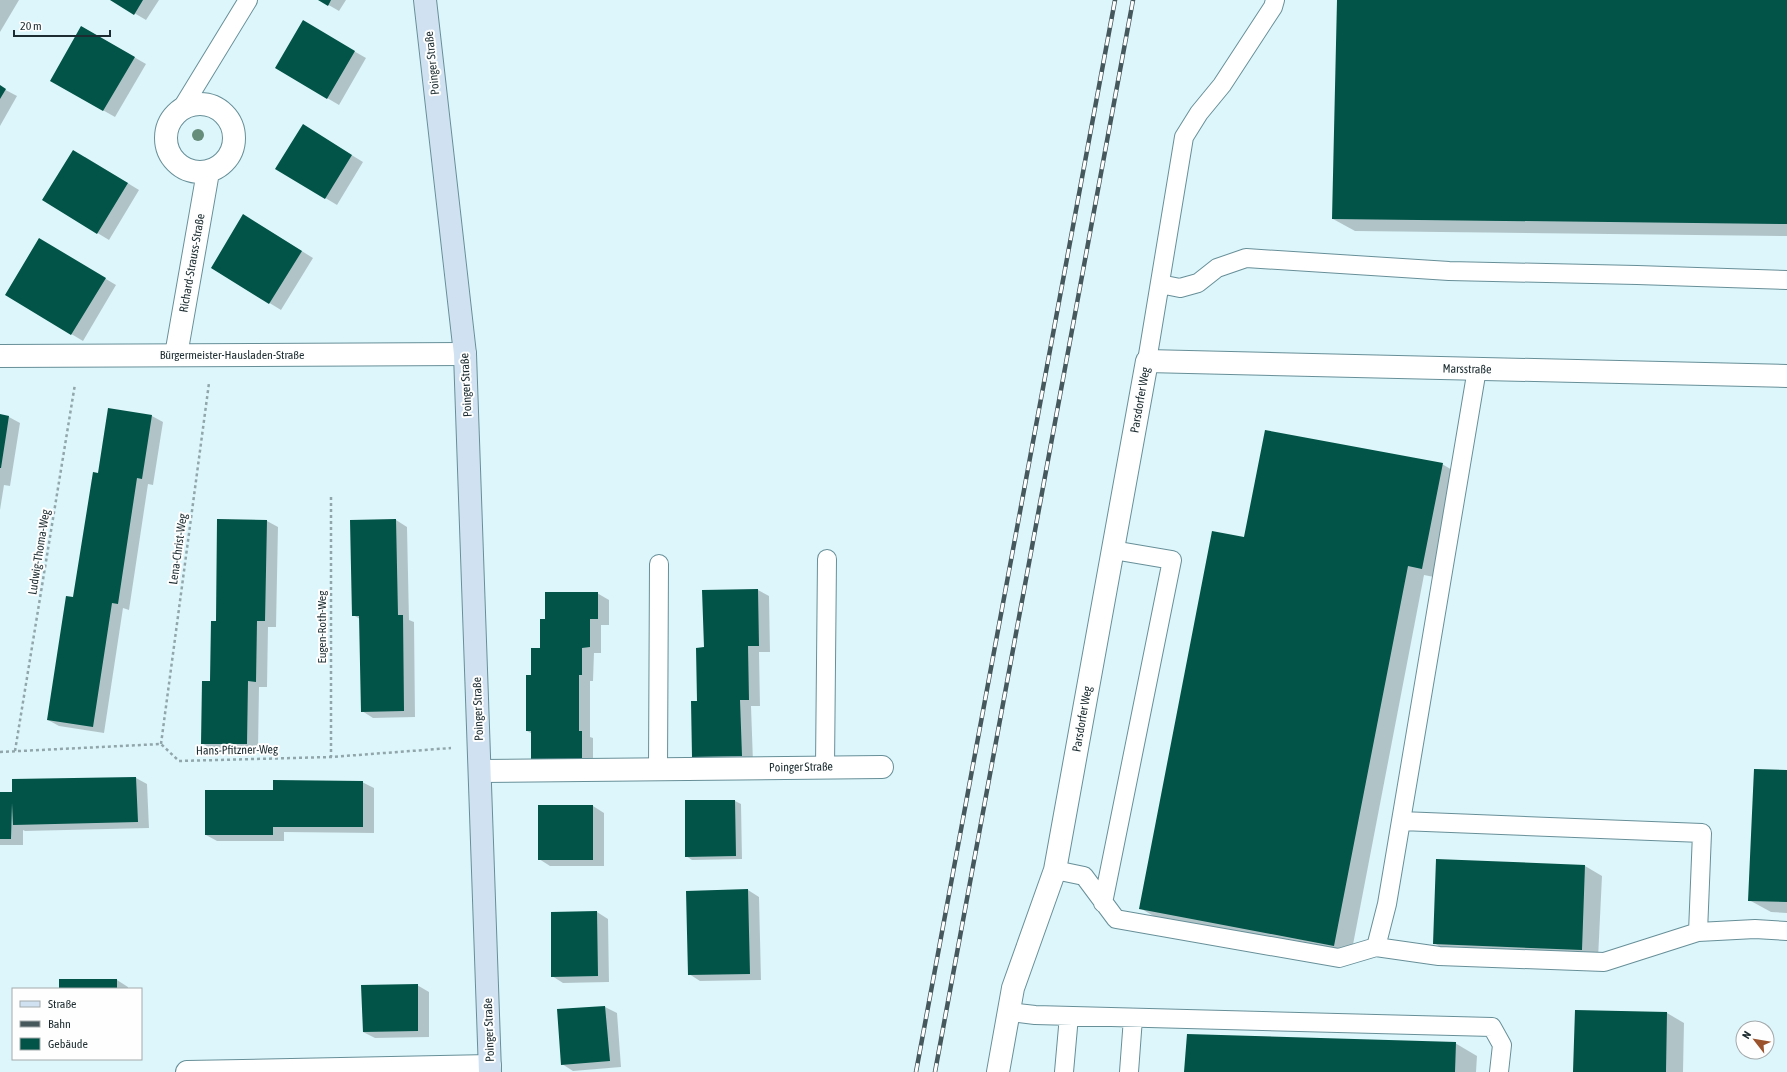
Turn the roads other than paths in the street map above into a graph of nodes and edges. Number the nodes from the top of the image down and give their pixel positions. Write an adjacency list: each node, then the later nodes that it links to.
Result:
1 (248, 0): 4 (lane)
2 (425, 0): 8 (street, Poinger Straße)
3 (1275, 0): 7 (lane)
4 (182, 108): 5 (street); 5 (street)
5 (208, 172): 9 (street, Richard-Strauss-Straße)
6 (1787, 280): 7 (lane)
7 (1160, 284): 11 (lane)
8 (465, 354): 9 (street, Bürgermeister-Hausladen-Straße); 20 (street, Poinger Straße)
9 (176, 355): 10 (street, Bürgermeister-Hausladen-Straße)
10 (0, 356)
11 (1147, 361): 12 (street, Marsstraße); 14 (street, Parsdorfer Weg)
12 (1477, 369): 13 (street, Marsstraße); 21 (lane)
13 (1787, 376)
14 (1112, 550): 22 (street, Parsdorfer Weg); 23 (lane)
15 (827, 558): 18 (lane)
16 (659, 564): 19 (lane)
17 (882, 766): 18 (street, Poinger Straße)
18 (825, 767): 19 (street, Poinger Straße)
19 (658, 769): 20 (street, Poinger Straße)
20 (480, 772): 30 (street, Poinger Straße)
21 (1401, 821): 25 (lane); 26 (lane)
22 (1055, 870): 23 (lane); 27 (street, Parsdorfer Weg)
23 (1104, 903): 26 (lane)
24 (1787, 931): 25 (lane)
25 (1698, 932): 26 (lane)
26 (1376, 947)
27 (1009, 1012): 28 (lane); 32 (street, Parsdorfer Weg)
28 (1069, 1016): 29 (lane); 33 (lane)
29 (1132, 1018): 34 (lane); 35 (lane)
30 (490, 1069): 31 (street)
31 (187, 1072)
32 (998, 1072)
33 (1064, 1072)
34 (1129, 1072)
35 (1499, 1072)

